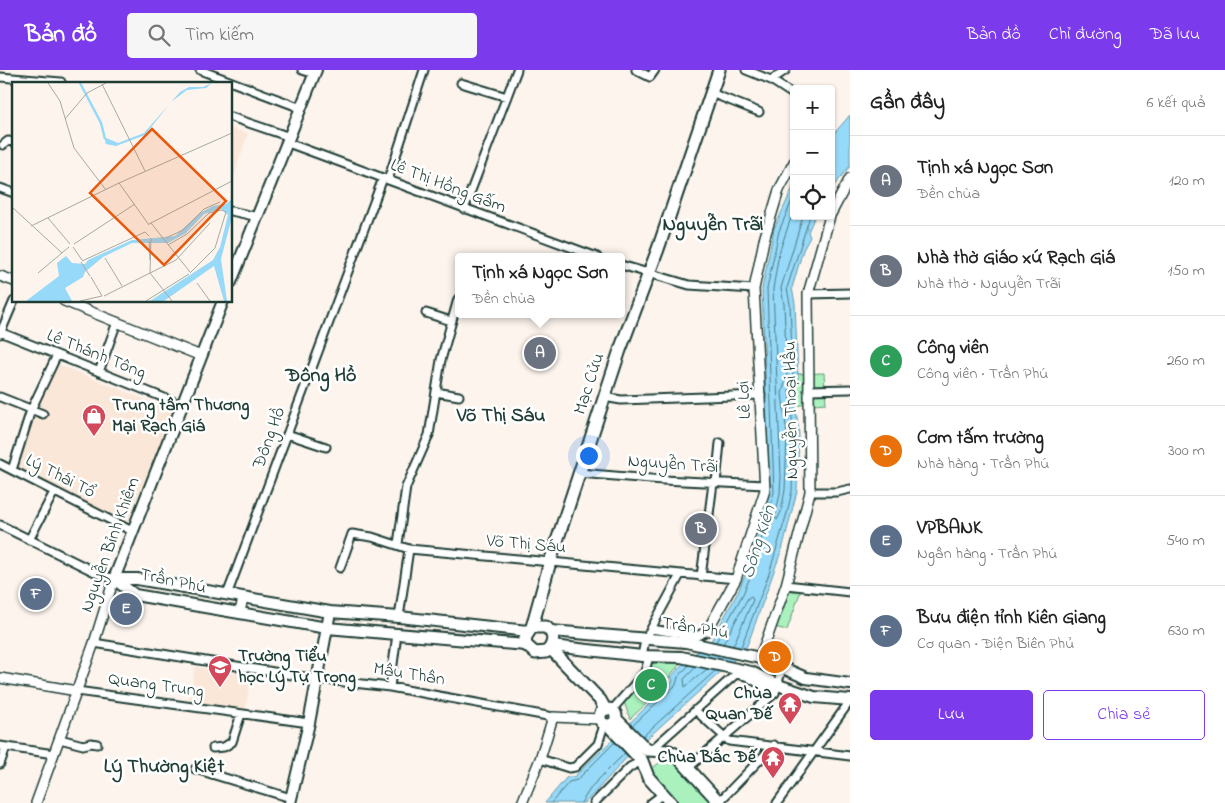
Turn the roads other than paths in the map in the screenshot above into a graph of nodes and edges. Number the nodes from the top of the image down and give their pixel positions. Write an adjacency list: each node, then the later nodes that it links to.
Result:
1 (200, 70): 15 (street)
2 (302, 70): 10 (street)
3 (424, 70): 28 (street, Đông Hồ)
4 (517, 70): 19 (street)
5 (636, 70): 6 (street)
6 (655, 70)
7 (719, 70): 18 (main road, Mạc Cửu)
8 (746, 70): 12 (street)
9 (786, 70): 12 (street)
10 (316, 72): 20 (main road)
11 (0, 77): 13 (street)
12 (771, 80): 17 (street)
13 (61, 82)
14 (232, 82): 20 (street)
15 (232, 82)
16 (461, 83): 19 (street)
17 (790, 92)
18 (711, 93): 21 (street); 38 (main road, Mạc Cửu)
19 (507, 97): 32 (street)
20 (301, 108): 23 (main road)
21 (759, 112)
22 (232, 117): 23 (street, Lê Thị Hồng Gấm)
23 (289, 140): 28 (street, Lê Thị Hồng Gấm); 34 (main road)
24 (2, 144): 25 (street)
25 (0, 153)
26 (790, 170): 42 (street, Lê Lợi)
27 (850, 178): 31 (street, Nguyễn Thoại Hầu)
28 (386, 179): 32 (street, Lê Thị Hồng Gấm); 66 (street, Đông Hồ)
29 (0, 188): 30 (street)
30 (12, 192)
31 (835, 207)
32 (464, 209): 36 (street, Lê Thị Hồng Gấm)
33 (232, 211): 34 (street)
34 (258, 217): 41 (main road)
35 (830, 220): 44 (street, Nguyễn Thoại Hầu)
36 (587, 253)
37 (625, 266): 38 (street)
38 (649, 275): 42 (street); 62 (main road, Mạc Cửu)
39 (0, 276): 40 (street)
40 (12, 280)
41 (232, 280)
42 (754, 288): 59 (street, Lê Lợi)
43 (850, 293): 44 (street)
44 (808, 294): 57 (street, Nguyễn Thoại Hầu)
45 (14, 302): 52 (street)
46 (67, 302): 51 (street)
47 (223, 302): 54 (main road, Nguyễn Bỉnh Khiêm)
48 (455, 308): 50 (street)
49 (426, 313): 50 (street)
50 (451, 321): 58 (street)
51 (117, 322): 54 (street); 55 (street)
52 (0, 333): 53 (street, Lê Thánh Tông)
53 (57, 355): 55 (street, Lê Thánh Tông); 64 (street)
54 (201, 356): 63 (main road, Nguyễn Bỉnh Khiêm)
55 (99, 372): 63 (street, Lê Thánh Tông)
56 (850, 389): 57 (street)
57 (808, 390): 76 (street, Nguyễn Thoại Hầu)
58 (436, 392): 60 (street); 80 (street)
59 (761, 395): 62 (street); 73 (street, Lê Lợi)
60 (459, 396)
61 (0, 397): 64 (street)
62 (604, 398): 71 (main road, Mạc Cửu)
63 (182, 405): 78 (main road, Nguyễn Bỉnh Khiêm)
64 (31, 410): 65 (street); 70 (street)
65 (43, 414)
66 (287, 434): 68 (street); 90 (street, Đông Hồ)
67 (720, 443): 72 (street)
68 (326, 447)
69 (0, 464): 70 (street, Lý Thái Tổ)
70 (12, 470): 75 (street, Lý Thái Tổ)
71 (580, 473): 72 (street, Nguyễn Trãi); 82 (main road, Mạc Cửu)
72 (715, 483): 73 (street, Nguyễn Trãi); 85 (street)
73 (765, 485): 87 (street, Lê Lợi)
74 (850, 488): 76 (street)
75 (54, 492): 78 (street, Lý Thái Tổ); 79 (street)
76 (810, 492): 88 (street, Nguyễn Thoại Hầu)
77 (0, 525): 79 (street)
78 (132, 531): 86 (main road, Nguyễn Bỉnh Khiêm)
79 (29, 540): 86 (street)
80 (398, 544): 81 (street, Võ Thị Sáu); 83 (street, Võ Thị Sáu)
81 (409, 549): 82 (street, Võ Thị Sáu); 94 (street)
82 (550, 562): 84 (street, Võ Thị Sáu); 96 (main road, Mạc Cửu)
83 (340, 568)
84 (680, 575): 85 (street, Võ Thị Sáu); 97 (street)
85 (701, 577): 87 (street, Võ Thị Sáu)
86 (114, 579): 90 (main road, Trần Phú); 92 (main road, Trần Phú); 102 (street, Nguyễn Bỉnh Khiêm)
87 (736, 579): 98 (street, Lê Lợi)
88 (786, 585): 89 (street); 106 (street, Nguyễn Thoại Hầu)
89 (850, 592)
90 (227, 595): 91 (main road, Trần Phú)
91 (243, 598): 92 (street); 93 (main road, Trần Phú)
92 (240, 612): 95 (main road, Trần Phú)
93 (330, 612): 94 (main road, Trần Phú); 95 (main road)
94 (399, 617): 96 (main road, Trần Phú); 100 (main road)
95 (327, 628): 100 (main road, Trần Phú); 109 (main road)
96 (530, 629): 99 (main road, Trần Phú); 103 (main road)
97 (651, 629): 98 (street); 101 (street)
98 (707, 631)
99 (551, 632): 101 (main road, Trần Phú); 104 (main road)
100 (397, 634): 103 (main road, Trần Phú); 111 (street)
101 (645, 640): 105 (street); 106 (main road, Trần Phú)
102 (94, 643): 109 (street, Mậu Thân); 113 (street, Nguyễn Bỉnh Khiêm)
103 (526, 645): 104 (main road, Trần Phú)
104 (551, 647): 105 (main road, Trần Phú); 118 (main road)
105 (646, 656): 112 (main road, Trần Phú); 118 (street)
106 (756, 657): 107 (main road, Trần Phú)
107 (782, 668): 110 (main road, Trần Phú); 112 (street)
108 (0, 678): 113 (street, Quang Trung)
109 (317, 679): 111 (street, Mậu Thân); 119 (main road)
110 (850, 684)
111 (390, 687): 117 (street, Mậu Thân)
112 (777, 689): 114 (main road, Trần Phú); 115 (street); 120 (street)
113 (77, 691): 116 (street, Quang Trung); 121 (street, Nguyễn Bỉnh Khiêm)
114 (850, 701): 127 (street)
115 (695, 710): 120 (street); 126 (street)
116 (240, 714): 119 (street, Quang Trung); 125 (street)
117 (553, 717): 118 (street, Mậu Thân); 131 (street)
118 (610, 720): 126 (main road); 131 (street); 133 (main road)
119 (309, 723): 137 (main road)
120 (724, 737): 123 (street); 134 (street)
121 (60, 739): 122 (street); 129 (street, Nguyễn Bỉnh Khiêm)
122 (97, 744)
123 (774, 745): 127 (street); 143 (street)
124 (3, 747): 129 (street); 132 (street)
125 (214, 748)
126 (648, 751): 128 (main road)
127 (814, 751): 130 (street); 144 (street)
128 (661, 752): 133 (main road); 134 (main road)
129 (54, 754): 138 (street, Nguyễn Bỉnh Khiêm)
130 (850, 756)
131 (540, 759): 139 (street)
132 (0, 764)
133 (643, 764): 136 (main road); 140 (street)
134 (688, 768): 143 (main road)
135 (195, 769): 137 (street)
136 (663, 794): 141 (street); 142 (main road)
137 (291, 800)
138 (36, 803)
139 (522, 803)
140 (594, 803)
141 (652, 803)
142 (671, 803)
143 (719, 803)
144 (777, 803)

